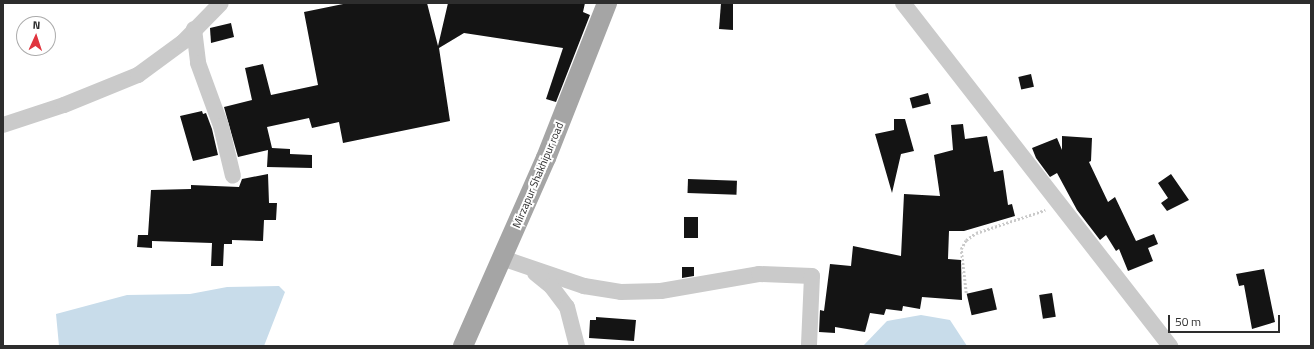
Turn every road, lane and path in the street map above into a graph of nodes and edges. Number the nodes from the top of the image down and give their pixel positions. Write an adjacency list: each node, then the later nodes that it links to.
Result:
1 (220, 3): 4 (street)
2 (607, 3): 8 (main road, Mirzapur Shakhipur road)
3 (902, 3): 7 (street)
4 (194, 30): 5 (street); 6 (street)
5 (3, 125)
6 (233, 176)
7 (1059, 205): 10 (path); 14 (street)
8 (502, 258): 9 (street); 11 (main road, Mirzapur Shakhipur road)
9 (527, 267): 12 (street); 13 (street)
10 (966, 293)
11 (463, 346)
12 (577, 346)
13 (808, 346)
14 (1170, 346)

